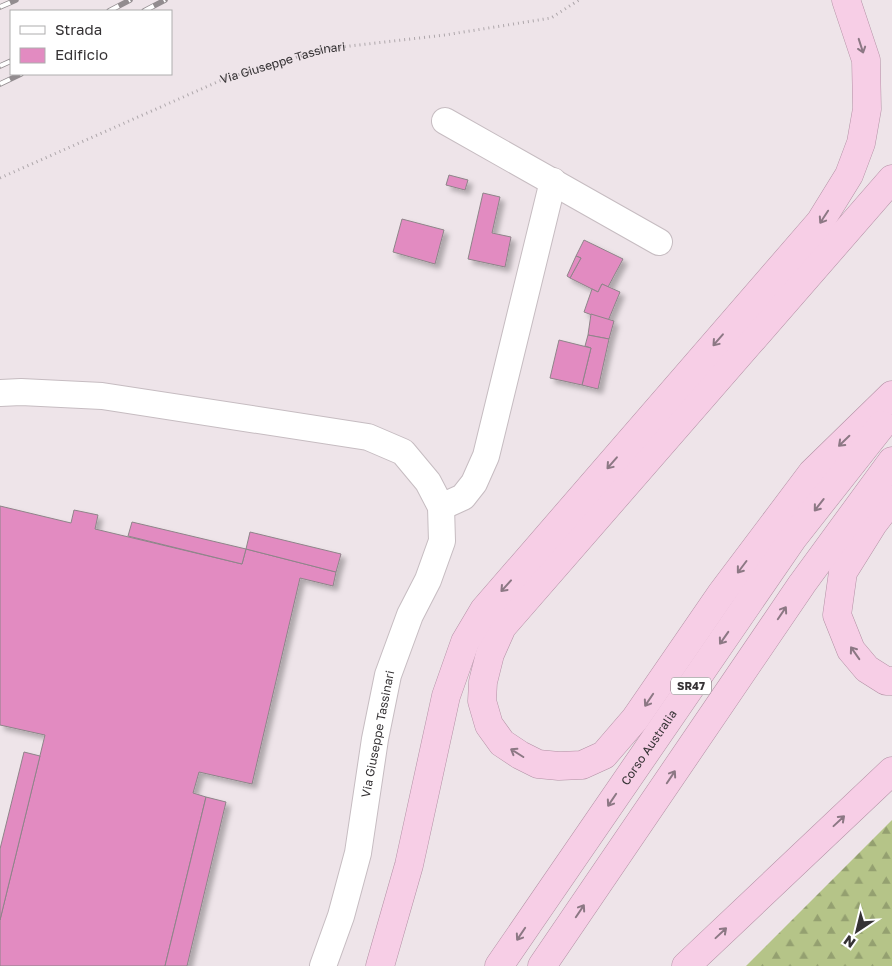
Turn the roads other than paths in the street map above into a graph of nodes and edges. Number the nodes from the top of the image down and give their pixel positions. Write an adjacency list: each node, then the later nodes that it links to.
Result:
1 (846, 0): 15 (highway, one-way to 15)
2 (445, 121): 4 (street)
3 (892, 179): 7 (highway, one-way to 3)
4 (553, 181): 5 (street); 11 (street)
5 (659, 242)
6 (0, 393): 11 (street, Via Giuseppe Tassinari)
7 (892, 395)
8 (892, 412): 16 (highway, Corso Australia / SR47, one-way to 16)
9 (892, 461): 17 (highway, SR47, one-way to 9)
10 (892, 500): 12 (highway, one-way to 10)
11 (441, 507): 14 (street, Via Giuseppe Tassinari)
12 (892, 681)
13 (892, 771): 18 (highway, one-way to 13)
14 (323, 966)
15 (380, 966)
16 (499, 966)
17 (542, 966)
18 (686, 966)

